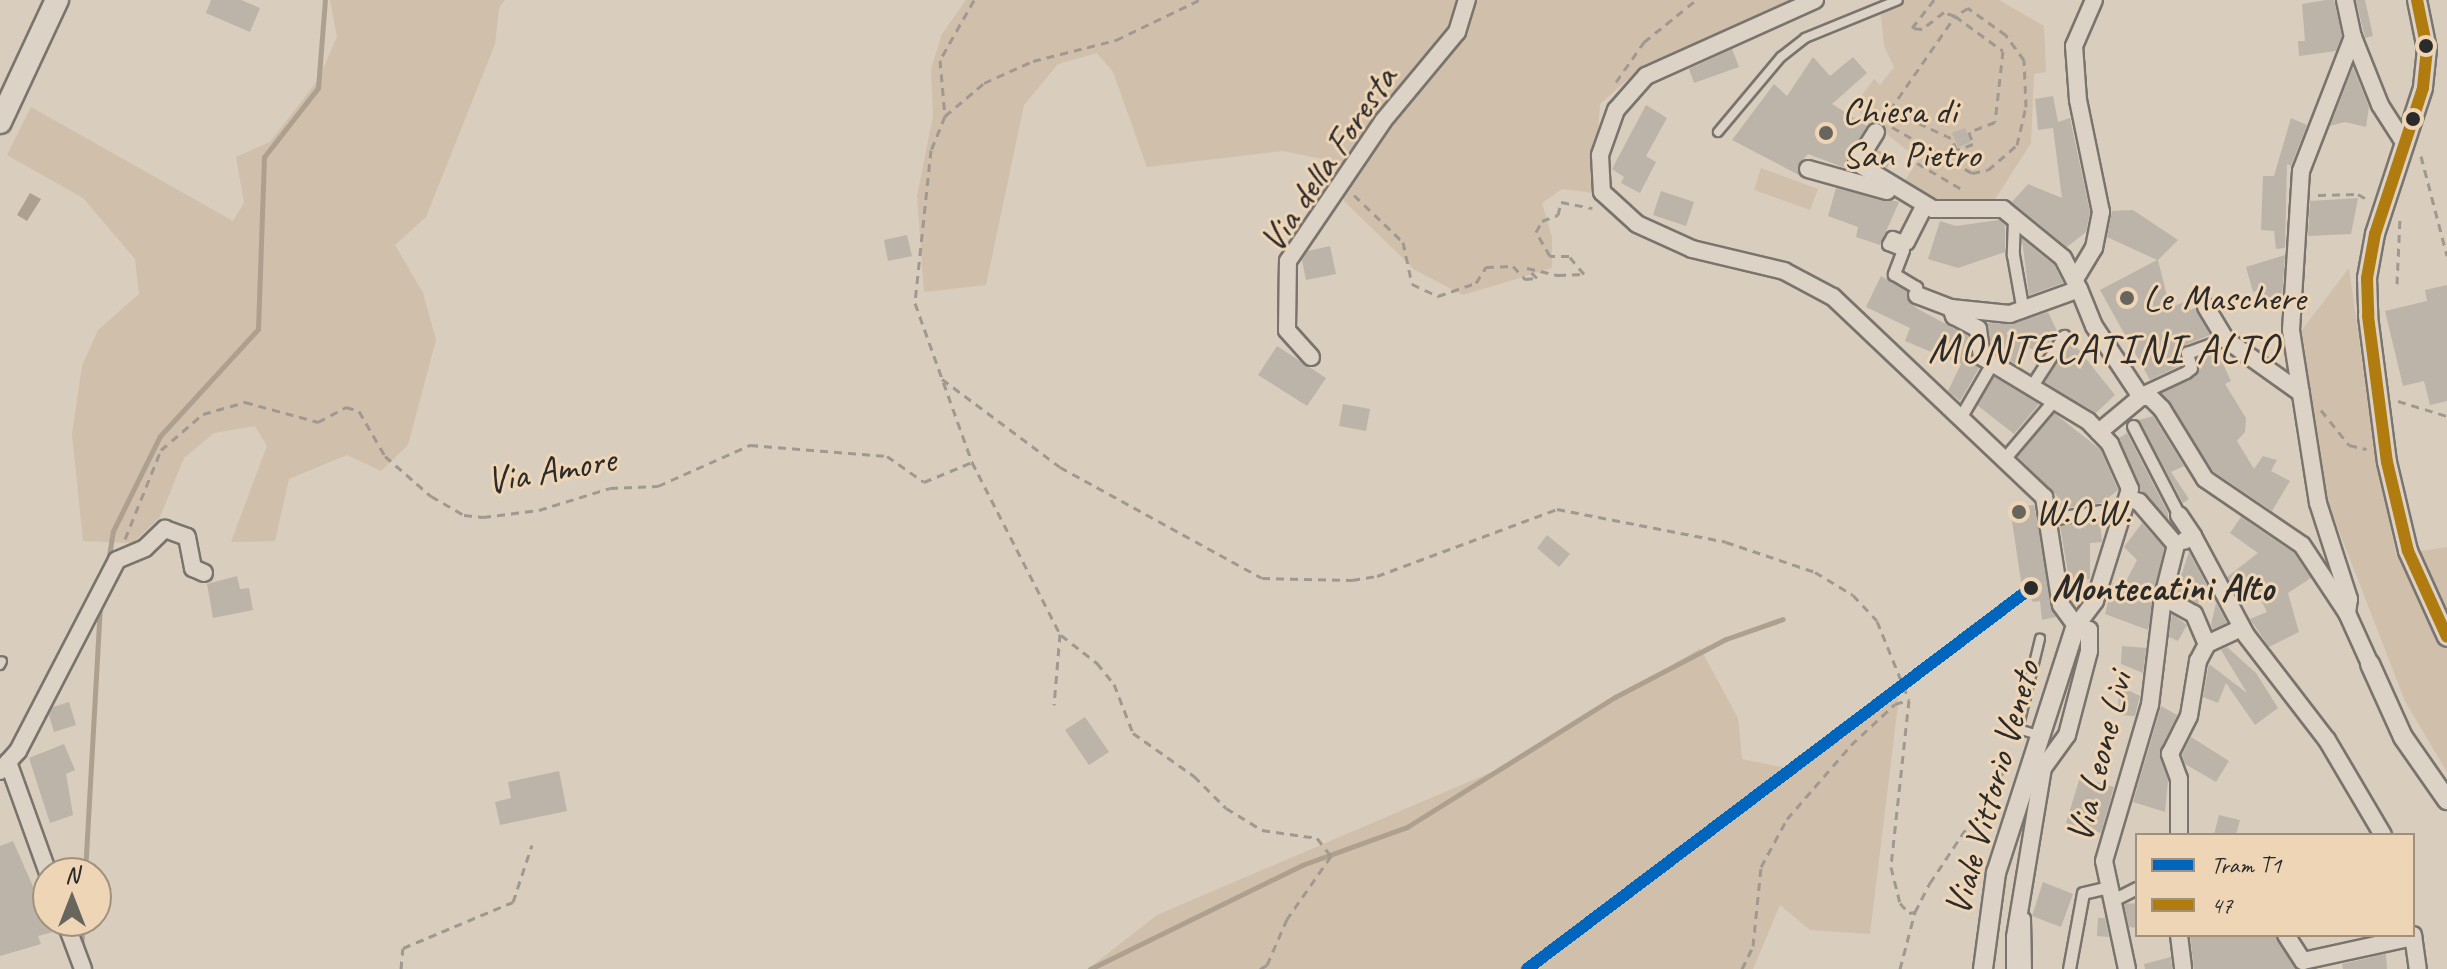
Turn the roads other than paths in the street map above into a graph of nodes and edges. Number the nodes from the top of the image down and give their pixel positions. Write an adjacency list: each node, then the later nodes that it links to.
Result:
1 (57, 0): 9 (main road)
2 (1467, 0): 25 (street, Via della Foresta)
3 (1815, 0): 31 (street)
4 (1898, 0): 11 (lane)
5 (2094, 0): 18 (street)
6 (2345, 0): 8 (street)
7 (2417, 0): 12 (street)
8 (2353, 37): 12 (street); 29 (street)
9 (0, 122)
10 (1879, 127): 14 (street)
11 (1718, 132)
12 (2408, 136): 46 (street)
13 (1808, 169): 15 (street)
14 (1944, 209): 15 (street); 16 (street)
15 (1921, 212): 17 (street)
16 (2014, 218): 18 (street); 22 (street)
17 (1906, 242): 19 (street)
18 (2078, 282): 22 (street); 28 (street)
19 (1917, 295): 21 (street)
20 (2206, 307): 24 (street)
21 (1951, 308): 22 (street); 26 (street)
22 (2023, 311)
23 (2064, 336): 27 (street)
24 (2225, 339): 28 (street); 29 (street)
25 (1311, 357)
26 (1992, 363): 27 (street); 31 (street)
27 (2031, 387): 30 (street)
28 (2140, 395): 33 (street); 43 (street)
29 (2307, 398): 43 (street)
30 (2054, 400): 33 (street); 34 (street)
31 (1960, 418): 34 (street)
32 (2133, 426): 36 (street)
33 (2099, 432): 35 (street)
34 (2004, 459): 38 (street)
35 (2128, 498): 37 (street); 40 (street)
36 (2179, 515): 39 (street)
37 (2122, 517): 38 (street); 44 (street)
38 (2050, 519): 44 (street)
39 (2197, 541): 40 (street); 45 (street)
40 (2173, 552): 42 (street, Via Leone Livi)
41 (204, 573): 51 (street)
42 (2163, 597): 48 (street); 58 (street, Via Leone Livi)
43 (2347, 613): 49 (street)
44 (2076, 626): 50 (street, Viale Vittorio Veneto); 57 (street)
45 (2242, 628): 48 (street); 54 (street)
46 (2447, 637)
47 (2040, 639): 50 (lane)
48 (2207, 644): 53 (street)
49 (2370, 664): 52 (street)
50 (2037, 739): 66 (street, Viale Vittorio Veneto)
51 (4, 766): 55 (street)
52 (2447, 800)
53 (2179, 833)
54 (2382, 833)
55 (41, 857)
56 (2135, 888): 58 (street)
57 (2023, 892): 67 (street); 68 (street)
58 (2111, 893): 64 (street, Via Leone Livi); 69 (street)
59 (71, 937): 65 (street)
60 (2179, 937): 72 (street)
61 (2287, 937): 62 (street)
62 (2409, 937)
63 (2413, 937): 73 (street)
64 (2121, 942): 70 (street, Via Leone Livi); 71 (street)
65 (83, 969)
66 (1983, 969)
67 (2015, 969)
68 (2025, 969)
69 (2069, 969)
70 (2127, 969)
71 (2134, 969)
72 (2183, 969)
73 (2418, 969)

